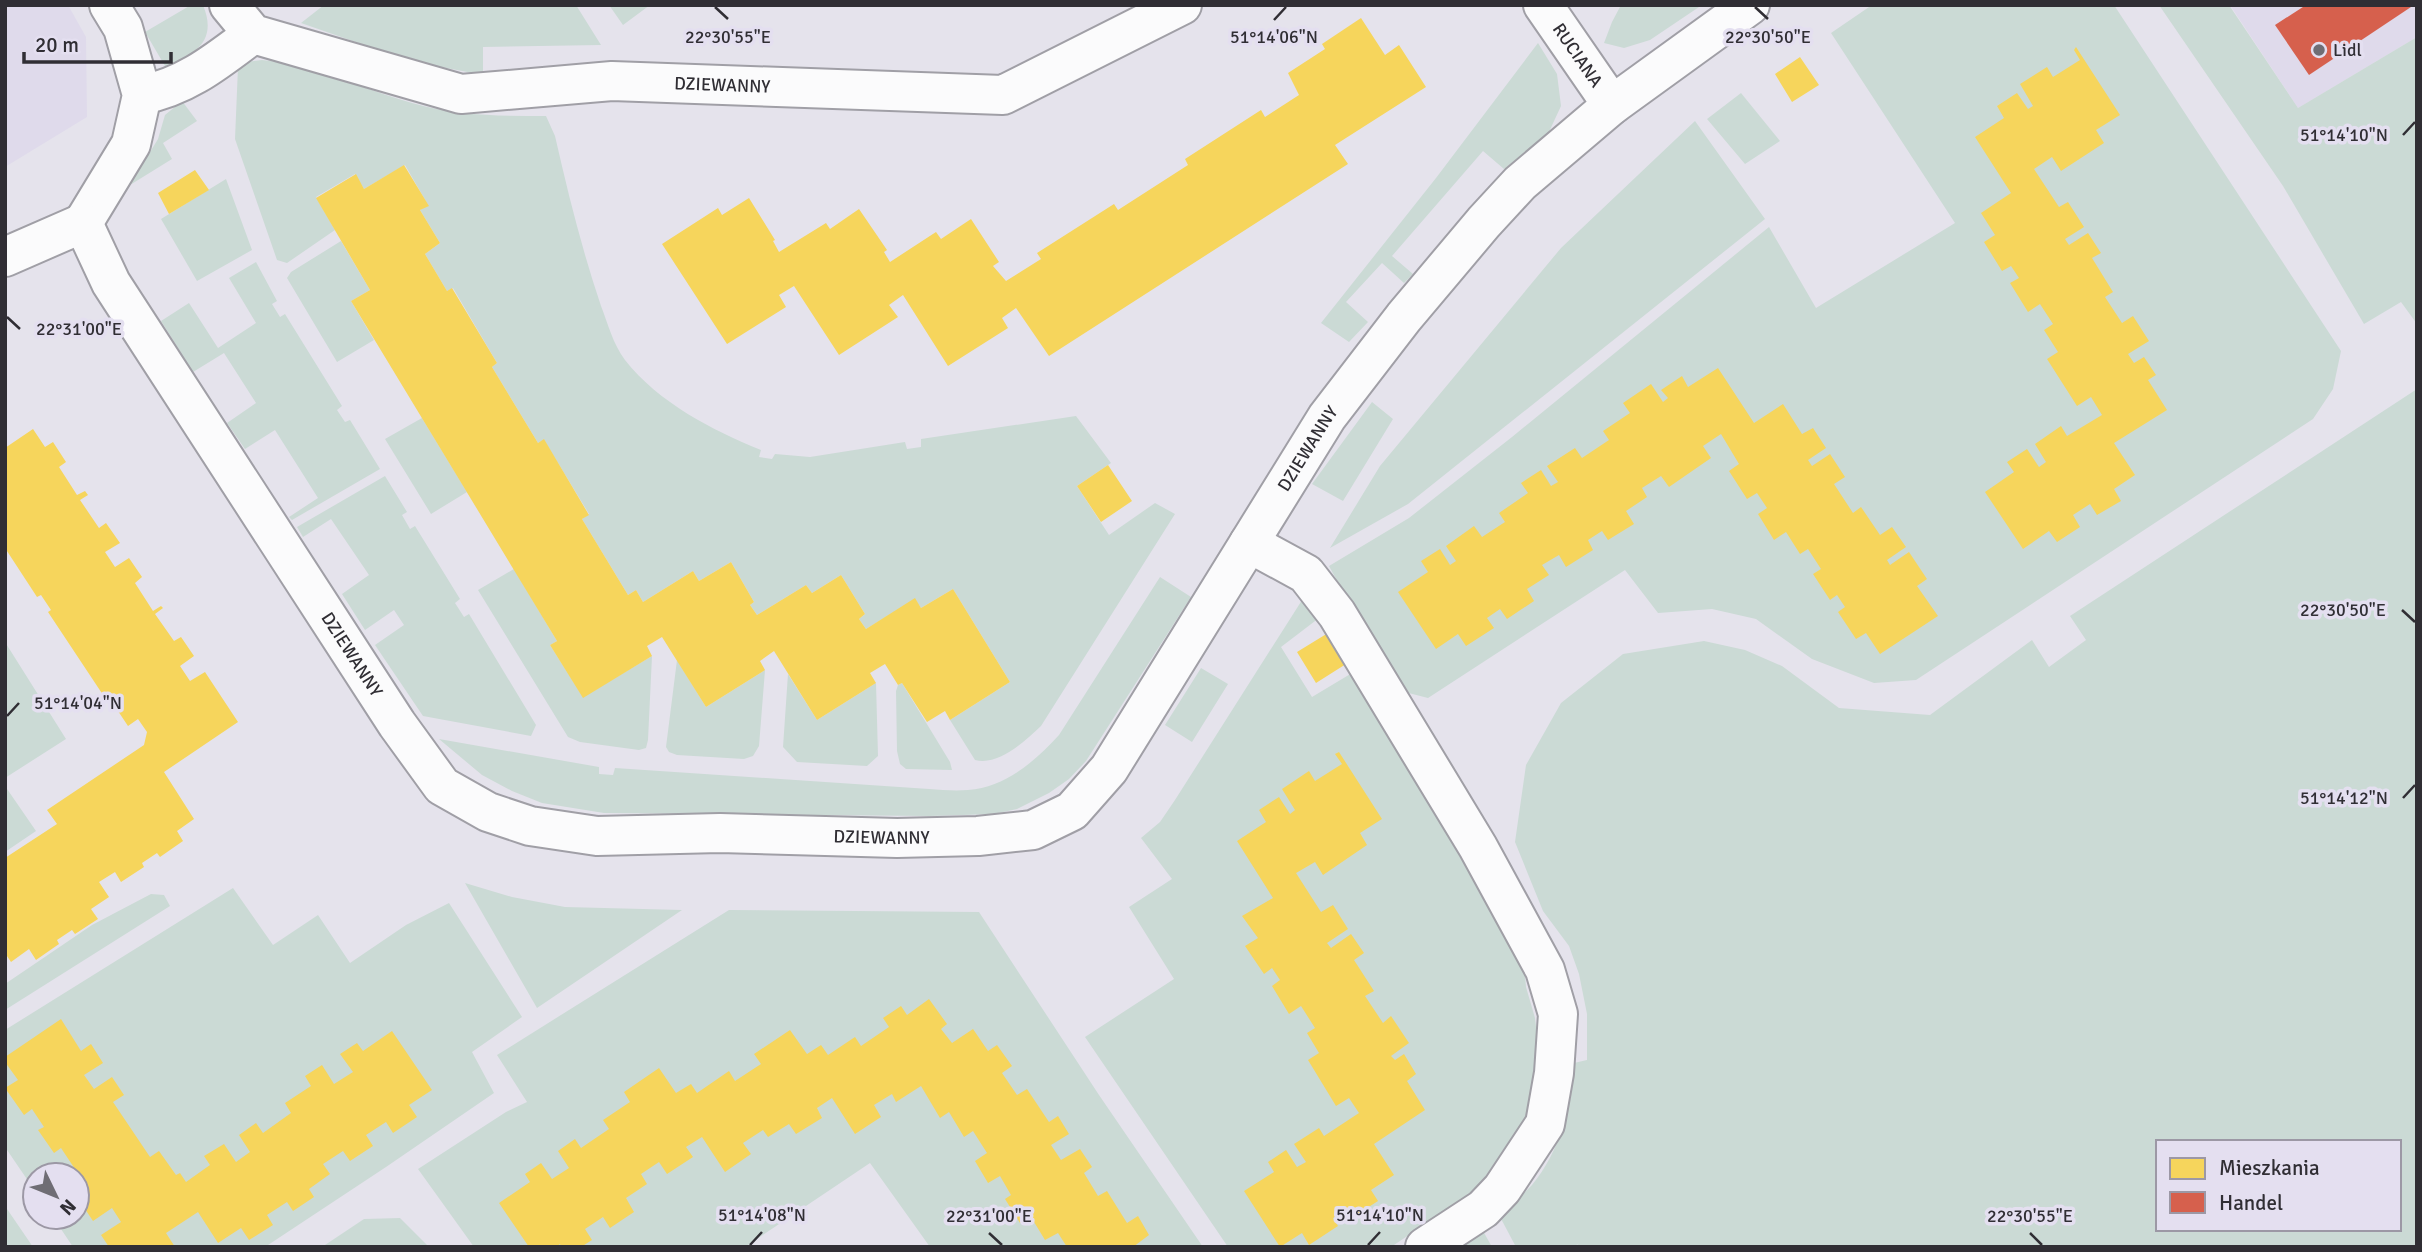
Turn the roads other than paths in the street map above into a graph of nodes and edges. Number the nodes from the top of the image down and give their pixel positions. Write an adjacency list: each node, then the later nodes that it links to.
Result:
1 (109, 5): 7 (street)
2 (229, 5): 6 (street)
3 (1182, 5): 6 (street, DZIEWANNY)
4 (1543, 5): 8 (street, RUCIANA)
5 (1750, 5): 8 (street, DZIEWANNY)
6 (253, 34): 7 (street)
7 (142, 94): 9 (street)
8 (1612, 105): 11 (street, DZIEWANNY)
9 (83, 223): 10 (street); 11 (street, DZIEWANNY)
10 (5, 257)
11 (1249, 543): 12 (street)
12 (1425, 1247)

